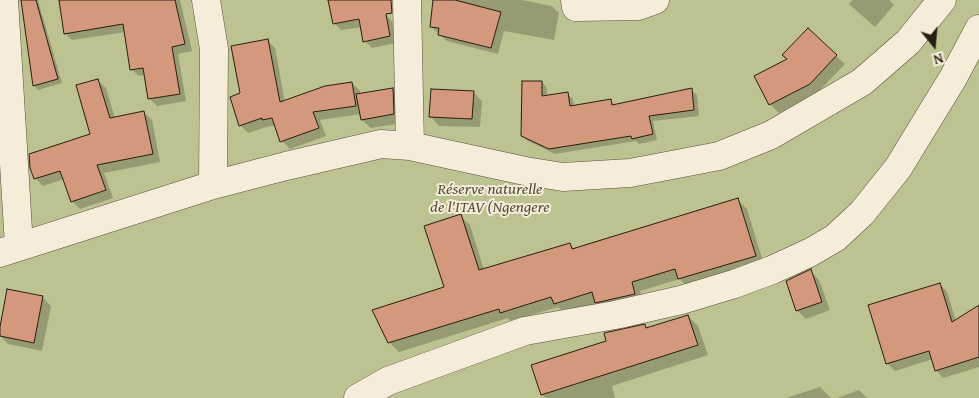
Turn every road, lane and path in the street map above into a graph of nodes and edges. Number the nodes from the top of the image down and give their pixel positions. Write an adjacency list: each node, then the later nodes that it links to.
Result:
1 (4, 0): 10 (street)
2 (206, 0): 9 (street)
3 (408, 0): 8 (street)
4 (575, 0): 5 (street)
5 (655, 0)
6 (942, 0): 8 (street)
7 (979, 29): 11 (street)
8 (410, 146): 9 (street)
9 (213, 185): 10 (street)
10 (9, 249)
11 (358, 398)

